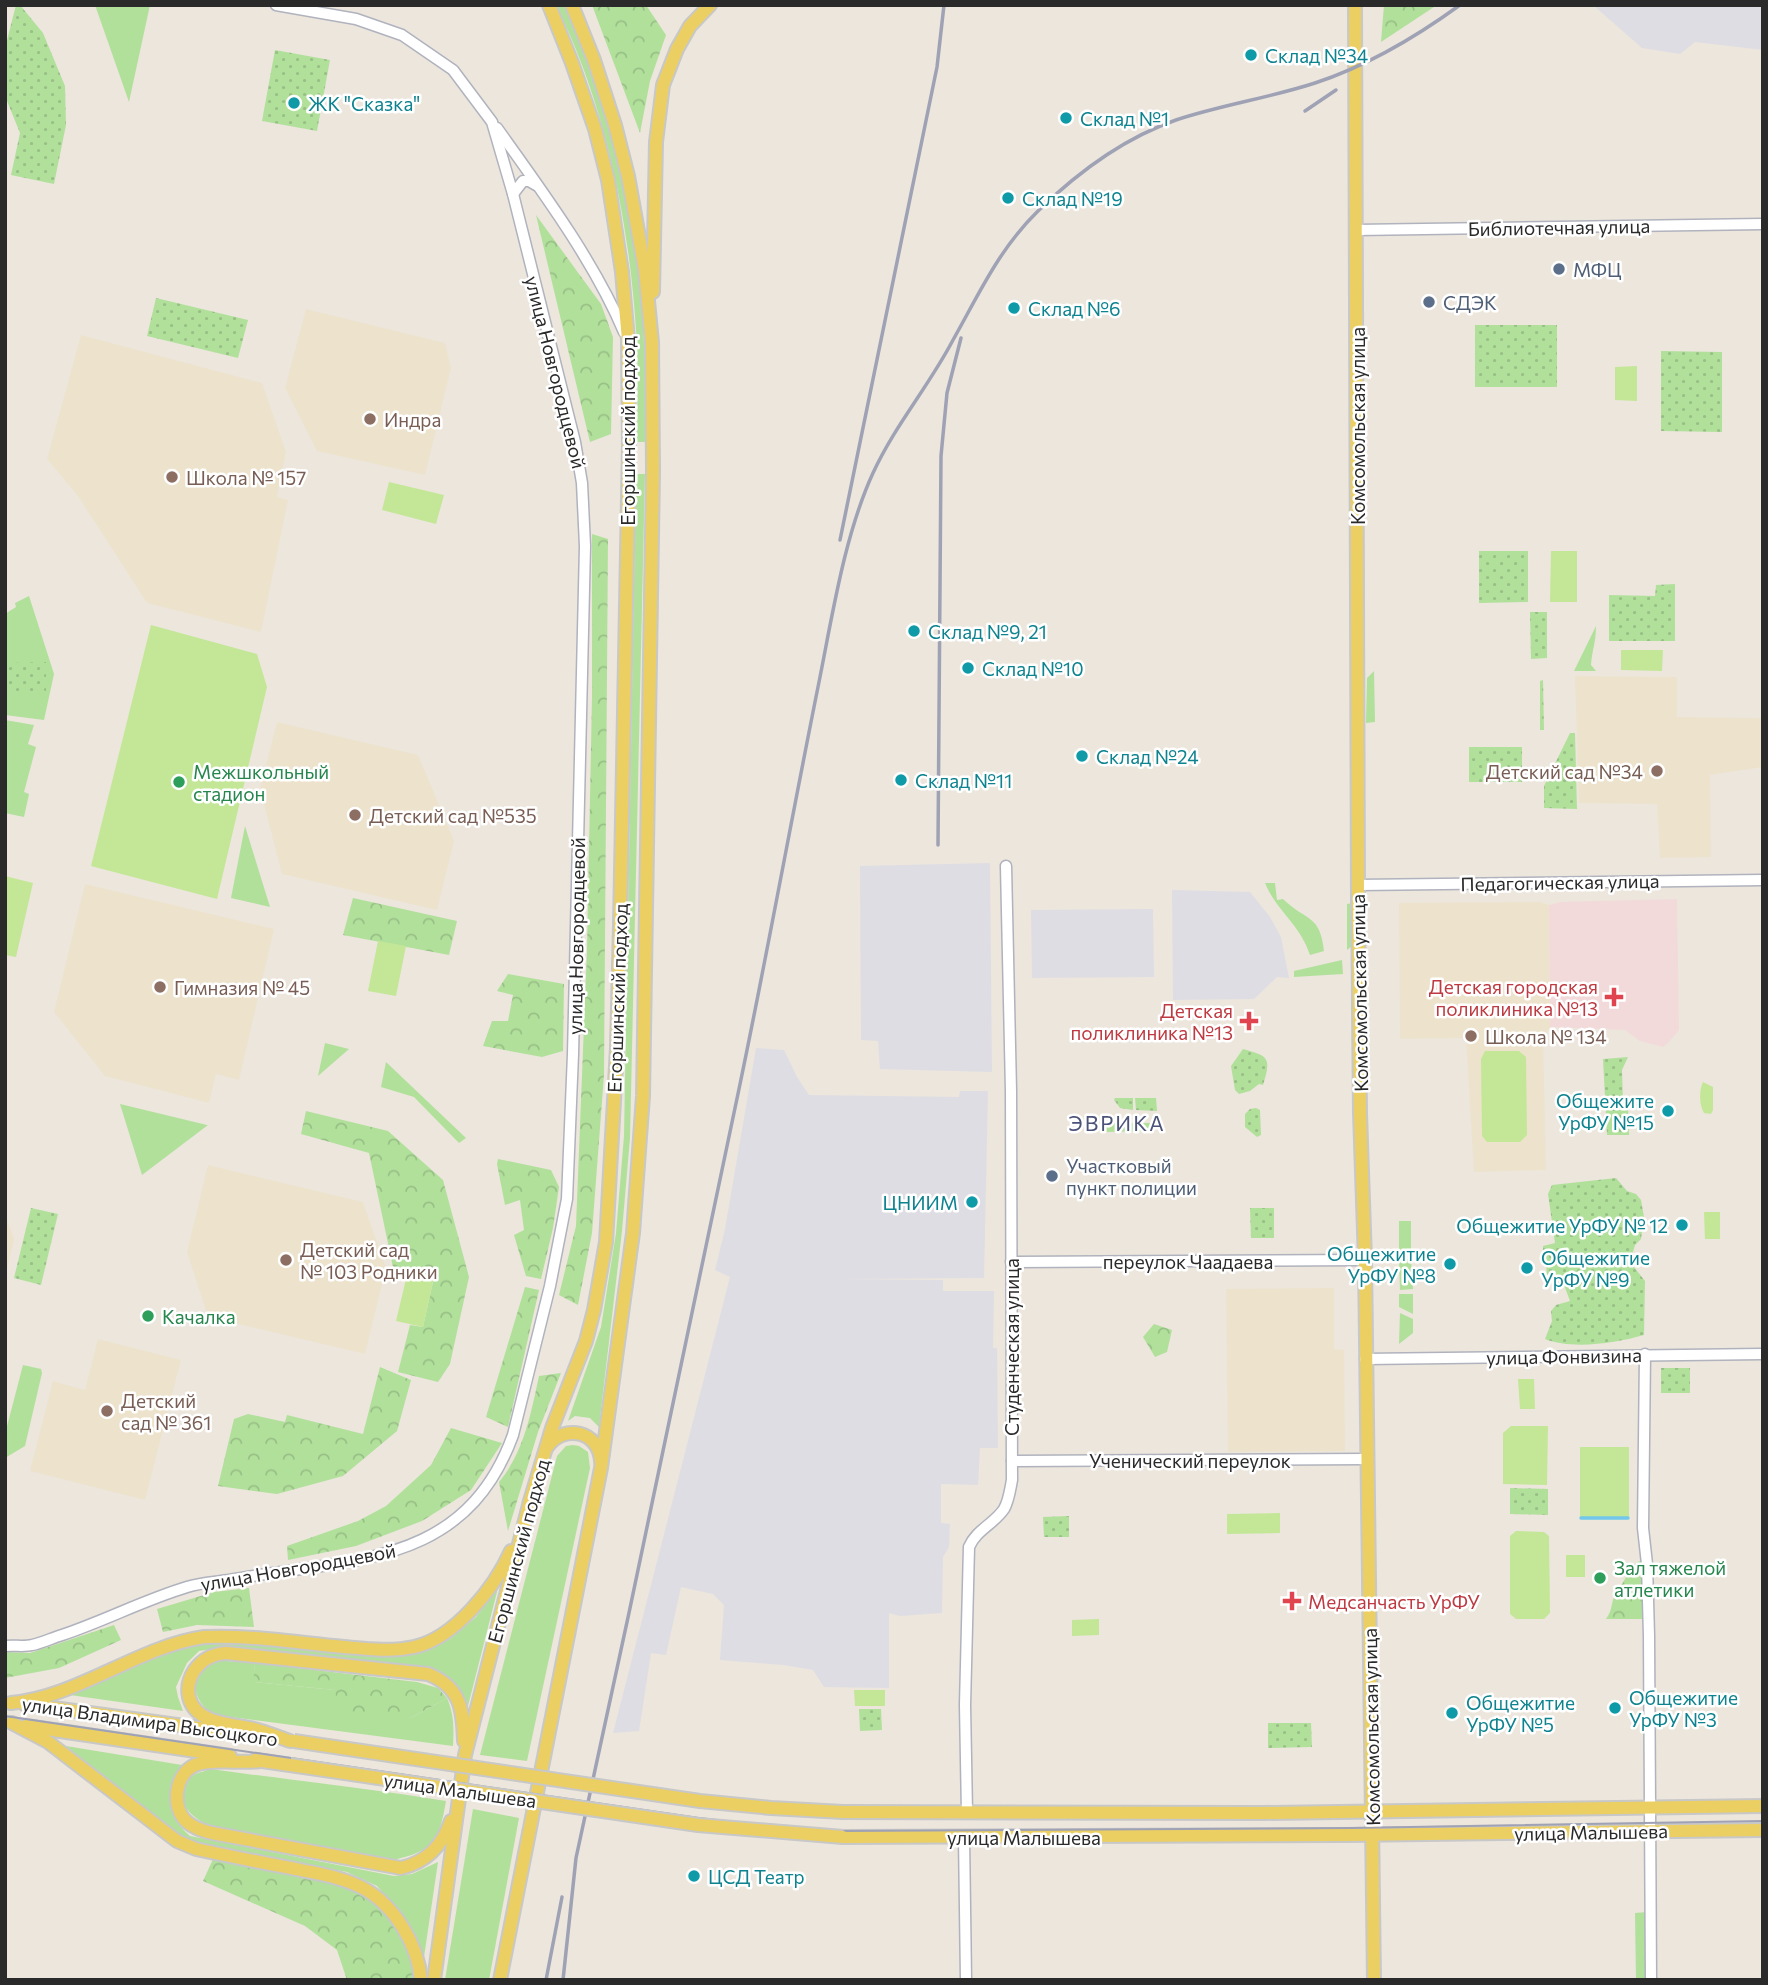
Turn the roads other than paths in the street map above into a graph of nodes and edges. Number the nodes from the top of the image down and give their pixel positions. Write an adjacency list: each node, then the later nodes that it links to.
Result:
1 (276, 5): 6 (street, улица Новгородцевой)
2 (549, 5): 11 (main road, Егоршинский подход)
3 (572, 5): 12 (main road, Егоршинский подход)
4 (710, 5): 12 (main road)
5 (1355, 5): 10 (main road, Комсомольская улица)
6 (492, 122): 7 (street); 8 (street, улица Новгородцевой)
7 (540, 187): 8 (street); 11 (street)
8 (513, 194): 26 (street, улица Новгородцевой)
9 (1763, 225): 10 (street, Библиотечная улица)
10 (1356, 230): 15 (main road, Комсомольская улица)
11 (628, 340): 21 (main road, Егоршинский подход)
12 (652, 342): 24 (main road, Егоршинский подход)
13 (1006, 866): 17 (street, Студенческая улица)
14 (1763, 880): 15 (street, Педагогическая улица)
15 (1358, 885): 16 (main road, Комсомольская улица)
16 (1365, 1260): 17 (street, переулок Чаадаева); 20 (main road, Комсомольская улица)
17 (1010, 1262): 23 (street, Студенческая улица)
18 (1645, 1354): 19 (street, улица Фонвизина); 20 (street, улица Фонвизина); 35 (street)
19 (1763, 1354)
20 (1365, 1359): 22 (main road, Комсомольская улица)
21 (543, 1455): 24 (main road); 25 (main road, Егоршинский подход)
22 (1367, 1459): 23 (street, Ученический переулок); 36 (main road, Комсомольская улица)
23 (1012, 1461): 37 (street, Студенческая улица)
24 (601, 1468): 44 (main road, Егоршинский подход)
25 (530, 1502): 27 (main road); 30 (main road, Егоршинский подход)
26 (5, 1646)
27 (8, 1702): 29 (main road, улица Владимира Высоцкого)
28 (8, 1723): 31 (main road, улица Владимира Высоцкого); 42 (main road)
29 (292, 1741): 30 (main road); 37 (main road, улица Малышева, bridge)
30 (465, 1755): 33 (main road, Егоршинский подход)
31 (260, 1761): 32 (main road, улица Владимира Высоцкого); 33 (main road)
32 (290, 1765): 41 (main road, улица Малышева, bridge)
33 (458, 1805): 43 (main road, Егоршинский подход)
34 (1763, 1806): 35 (main road, улица Малышева)
35 (1649, 1808): 36 (main road, улица Малышева); 39 (street)
36 (1372, 1811): 37 (main road, улица Малышева); 40 (main road, Комсомольская улица)
37 (967, 1813)
38 (1763, 1830): 39 (main road, улица Малышева)
39 (1649, 1831): 40 (main road, улица Малышева); 47 (street)
40 (1372, 1835): 41 (main road, улица Малышева); 46 (main road, Комсомольская улица)
41 (964, 1837): 45 (street)
42 (421, 1980)
43 (434, 1980)
44 (500, 1980)
45 (966, 1980)
46 (1374, 1980)
47 (1651, 1980)

